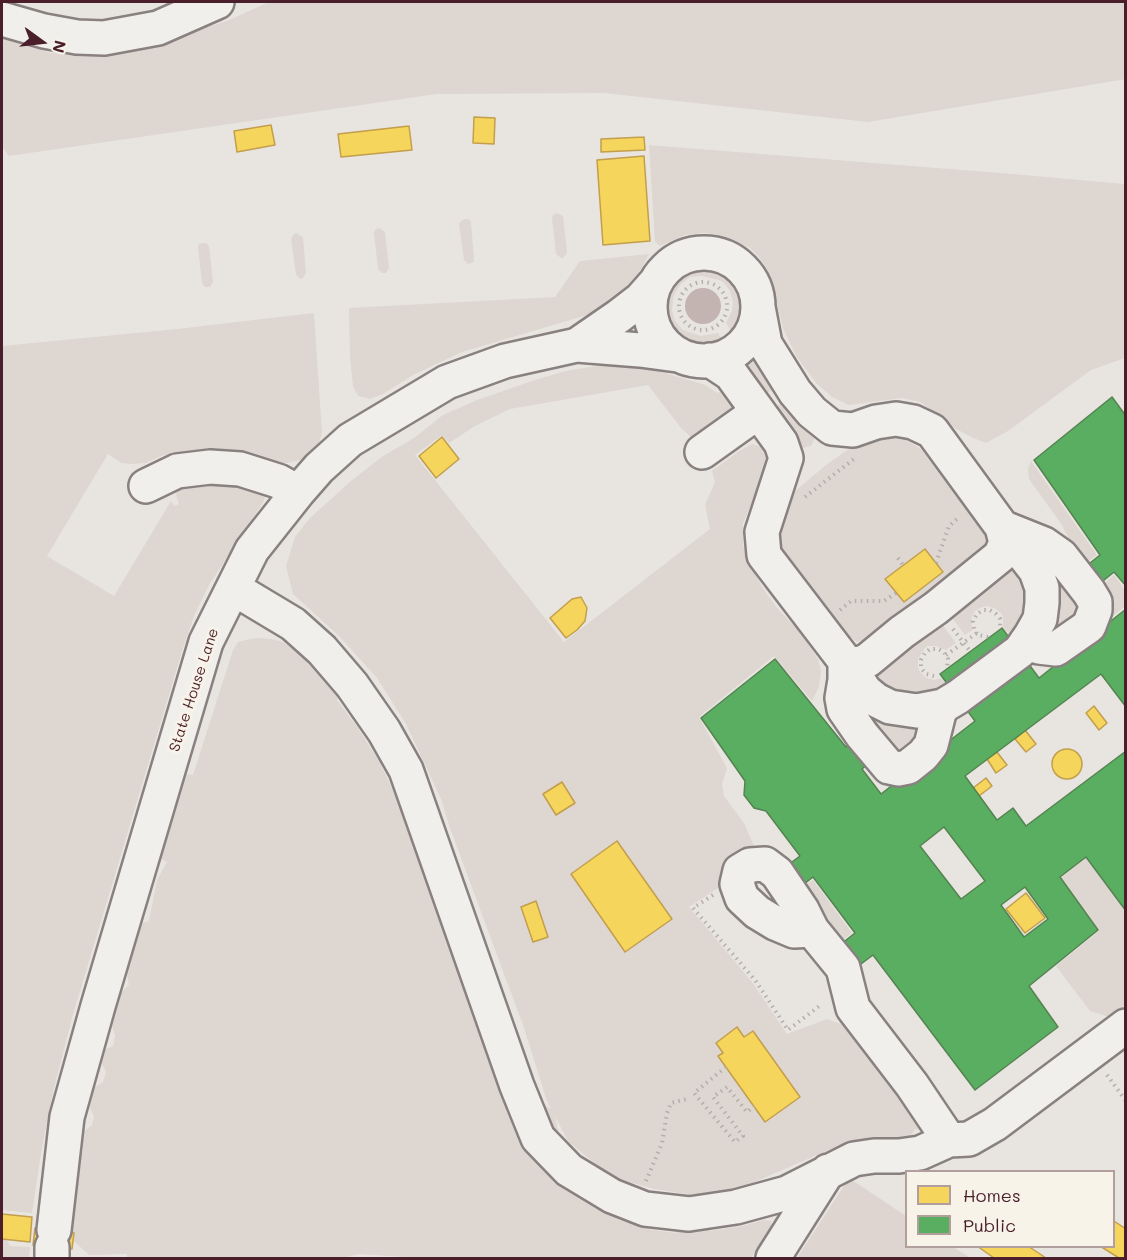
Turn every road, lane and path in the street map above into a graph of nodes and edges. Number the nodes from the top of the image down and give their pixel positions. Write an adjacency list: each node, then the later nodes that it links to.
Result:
1 (218, 2): 2 (street)
2 (22, 18)
3 (670, 287): 3 (path); 4 (street); 5 (street); 6 (street)
4 (758, 307): 7 (street); 17 (street)
5 (577, 345): 6 (street); 12 (street, State House Lane)
6 (677, 355): 7 (street)
7 (710, 360): 8 (street)
8 (758, 412): 9 (street); 30 (street)
9 (702, 452)
10 (855, 457): 13 (path)
11 (146, 486): 12 (street)
12 (298, 492): 21 (street, State House Lane)
13 (801, 500)
14 (952, 510): 15 (path)
15 (958, 519): 16 (path); 19 (path)
16 (964, 526)
17 (1002, 527): 27 (street); 27 (street); 30 (street)
18 (898, 558): 20 (path)
19 (936, 563)
20 (903, 565)
21 (232, 588): 42 (street); 43 (street, State House Lane)
22 (896, 593): 24 (path)
23 (833, 601): 24 (path)
24 (840, 610): 25 (path)
25 (846, 618)
26 (977, 633): 27 (path); 28 (path); 29 (path)
27 (1012, 636): 32 (street)
28 (989, 637)
29 (946, 655): 31 (path); 32 (path)
30 (845, 661): 32 (street); 32 (street)
31 (947, 668)
32 (941, 691)
33 (738, 879): 34 (street); 34 (path)
34 (846, 986): 39 (street)
35 (1125, 1026): 39 (street)
36 (726, 1067): 38 (path)
37 (687, 1099): 42 (path)
38 (754, 1106)
39 (949, 1140): 40 (street)
40 (929, 1162): 41 (street)
41 (829, 1170): 42 (street); 44 (street)
42 (636, 1205)
43 (53, 1241)
44 (773, 1258)

